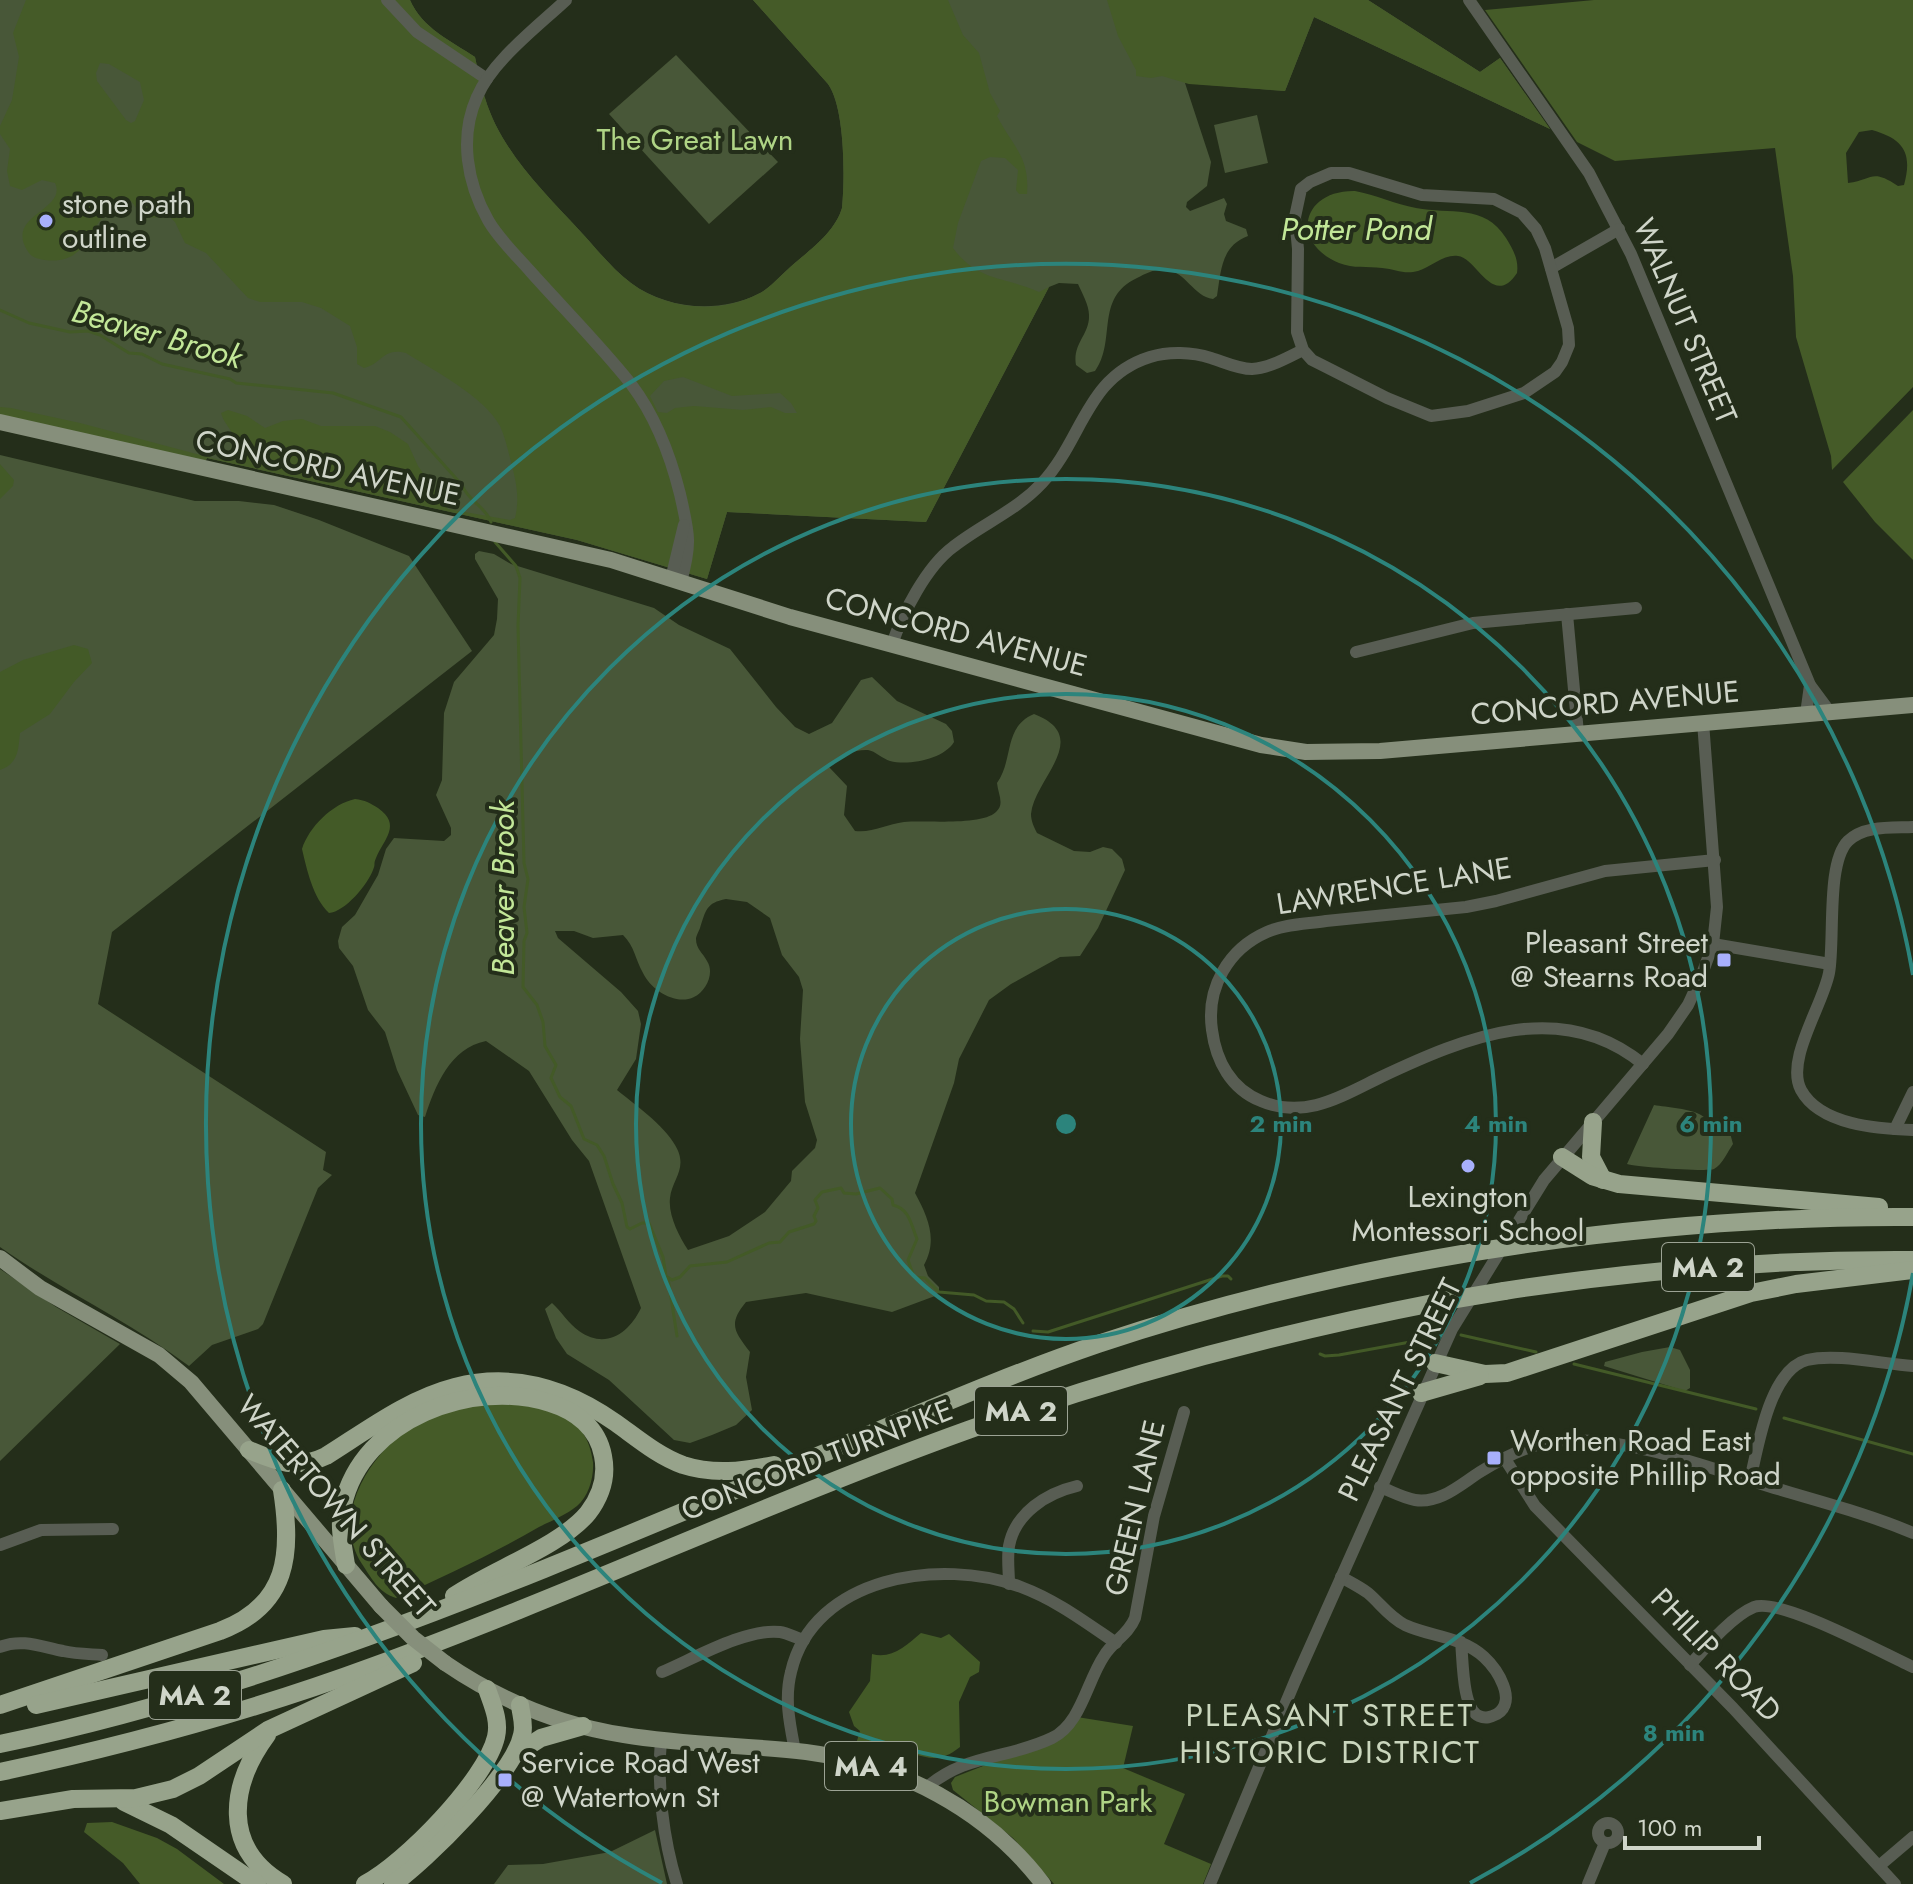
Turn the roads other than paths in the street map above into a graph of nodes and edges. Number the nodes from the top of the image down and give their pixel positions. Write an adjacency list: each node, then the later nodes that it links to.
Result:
1 (387, 0): 4 (street)
2 (566, 0): 4 (street)
3 (1469, 0): 5 (street, WALNUT STREET)
4 (487, 79): 9 (street)
5 (1619, 229): 6 (street); 14 (street, WALNUT STREET)
6 (1551, 268): 7 (street); 7 (street)
7 (1303, 350): 12 (street)
8 (0, 422): 9 (main road, CONCORD AVENUE)
9 (676, 581): 12 (main road, CONCORD AVENUE)
10 (1636, 608): 11 (street)
11 (1567, 614): 13 (street); 19 (street)
12 (892, 644): 19 (main road, CONCORD AVENUE)
13 (1356, 652)
14 (1810, 685): 16 (street, WALNUT STREET); 17 (street)
15 (1913, 705): 16 (main road, CONCORD AVENUE)
16 (1830, 712): 17 (main road, CONCORD AVENUE)
17 (1806, 714): 18 (main road, CONCORD AVENUE)
18 (1703, 722): 19 (main road, CONCORD AVENUE); 21 (street, PLEASANT STREET)
19 (1578, 733)
20 (1913, 827): 23 (street)
21 (1715, 860): 22 (street, PLEASANT STREET); 24 (street, LAWRENCE LANE)
22 (1713, 944): 23 (street); 24 (street, PLEASANT STREET)
23 (1830, 964): 27 (street)
24 (1643, 1064): 26 (street, PLEASANT STREET)
25 (1913, 1092): 27 (street)
26 (1593, 1122): 29 (street, PLEASANT STREET); 30 (highway)
27 (1895, 1129): 28 (street)
28 (1913, 1130)
29 (1562, 1157): 30 (highway); 35 (street, PLEASANT STREET)
30 (1603, 1180): 31 (highway)
31 (1913, 1215): 41 (highway, CONCORD TURNPIKE / MA 2, bridge)
32 (0, 1258): 40 (main road, WATERTOWN STREET)
33 (1913, 1260): 54 (highway, CONCORD TURNPIKE / MA 2, bridge)
34 (1913, 1270): 37 (highway)
35 (1435, 1363): 37 (highway); 38 (street, PLEASANT STREET)
36 (1913, 1366): 43 (street)
37 (1488, 1374): 38 (highway)
38 (1421, 1393): 45 (street, PLEASANT STREET)
39 (1184, 1412): 58 (street, GREEN LANE)
40 (249, 1450): 41 (highway); 46 (main road, WATERTOWN STREET)
41 (816, 1457): 53 (highway, CONCORD TURNPIKE / MA 2)
42 (1505, 1459): 43 (street); 45 (street); 61 (street, PHILIP ROAD)
43 (1750, 1480): 48 (street)
44 (1077, 1486): 52 (street)
45 (1380, 1487): 51 (street, PLEASANT STREET)
46 (282, 1490): 50 (main road, WATERTOWN STREET); 65 (highway)
47 (113, 1529): 49 (street)
48 (1913, 1533)
49 (0, 1545)
50 (346, 1565): 53 (highway); 64 (main road, WATERTOWN STREET / MA 4, bridge)
51 (1341, 1577): 57 (street); 87 (street, PLEASANT STREET)
52 (1009, 1584): 56 (street); 58 (street)
53 (425, 1616): 55 (highway, MA 2)
54 (477, 1625): 69 (highway); 74 (highway, CONCORD TURNPIKE / MA 2)
55 (385, 1632): 67 (highway); 71 (highway, MA 2)
56 (804, 1640): 63 (street); 72 (street)
57 (1461, 1642): 57 (street)
58 (1116, 1643): 75 (street, GREEN LANE)
59 (0, 1647): 60 (street)
60 (102, 1655)
61 (1690, 1665): 62 (street); 80 (street, PHILIP ROAD)
62 (1913, 1667)
63 (662, 1672)
64 (487, 1689): 66 (main road, WATERTOWN STREET / MA 4); 83 (highway)
65 (0, 1705)
66 (520, 1705): 68 (main road, WATERTOWN STREET / MA 4); 73 (highway)
67 (0, 1713)
68 (583, 1726): 70 (main road, WATERTOWN STREET / MA 4); 73 (highway)
69 (273, 1728): 76 (highway); 82 (highway)
70 (661, 1740): 72 (main road, WATERTOWN STREET / MA 4); 85 (street)
71 (0, 1744)
72 (795, 1751): 75 (main road, WATERTOWN STREET / MA 4)
73 (511, 1758): 84 (highway)
74 (0, 1772)
75 (926, 1788): 86 (main road, WATERTOWN STREET / MA 4)
76 (117, 1800): 77 (highway); 81 (highway)
77 (0, 1811)
78 (1913, 1837): 80 (street)
79 (1605, 1843): 88 (street)
80 (1879, 1866): 89 (street, PHILIP ROAD)
81 (257, 1884)
82 (283, 1884)
83 (365, 1884)
84 (393, 1884)
85 (677, 1884)
86 (1043, 1884)
87 (1210, 1884)
88 (1588, 1884)
89 (1895, 1884)

